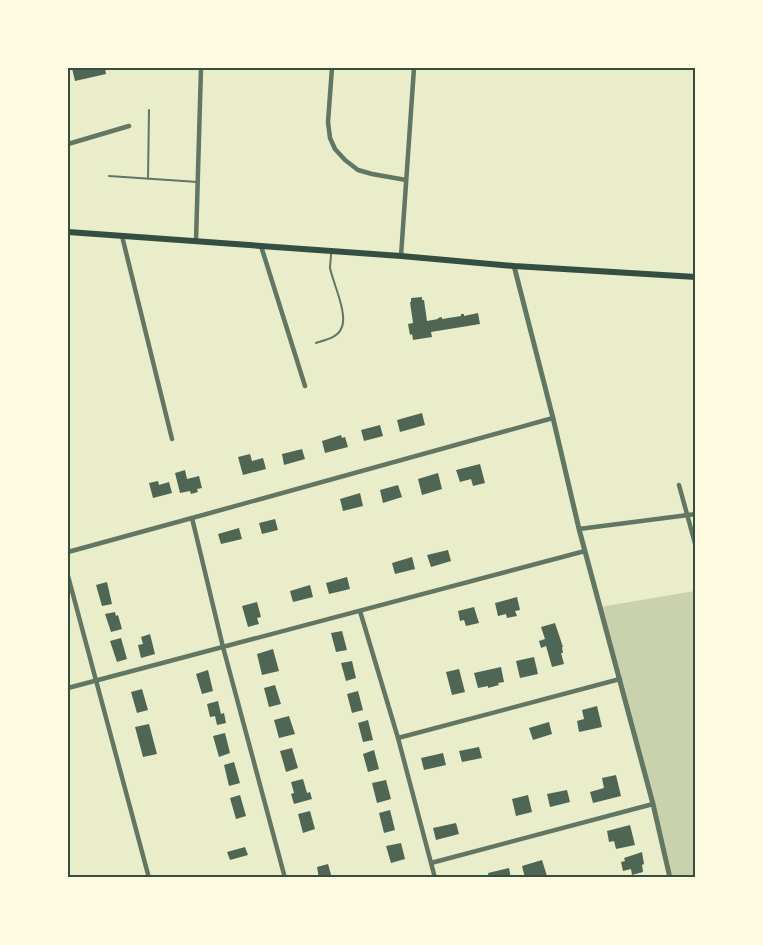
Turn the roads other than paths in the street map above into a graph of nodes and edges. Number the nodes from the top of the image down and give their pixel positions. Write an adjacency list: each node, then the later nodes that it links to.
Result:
1 (201, 68): 10 (street)
2 (332, 68): 9 (street)
3 (414, 68): 9 (street)
4 (149, 110): 8 (lane)
5 (129, 126): 6 (street)
6 (68, 144)
7 (109, 176): 8 (lane)
8 (148, 179): 10 (lane)
9 (406, 180): 16 (street)
10 (198, 182): 13 (street)
11 (68, 232): 12 (main road)
12 (122, 236): 13 (main road); 22 (street)
13 (196, 241): 14 (main road)
14 (261, 246): 15 (main road); 20 (street)
15 (332, 251): 16 (main road); 19 (lane)
16 (401, 256): 17 (main road)
17 (514, 266): 18 (main road); 21 (street)
18 (696, 277)
19 (316, 343)
20 (305, 386)
21 (552, 418): 26 (street); 27 (street)
22 (172, 439)
23 (679, 485): 25 (street)
24 (696, 514): 25 (street)
25 (688, 515): 27 (street); 28 (street)
26 (192, 518): 30 (street); 33 (street)
27 (579, 529): 29 (street)
28 (696, 547)
29 (585, 551): 32 (street); 34 (street)
30 (68, 552)
31 (68, 576): 35 (street)
32 (360, 611): 33 (street); 37 (street)
33 (223, 648): 35 (street); 41 (street)
34 (620, 679): 37 (street); 38 (street)
35 (97, 680): 36 (street); 40 (street)
36 (68, 688)
37 (398, 738): 39 (street)
38 (653, 804): 39 (street); 43 (street)
39 (431, 863): 42 (street)
40 (149, 878)
41 (285, 878)
42 (435, 878)
43 (670, 878)

